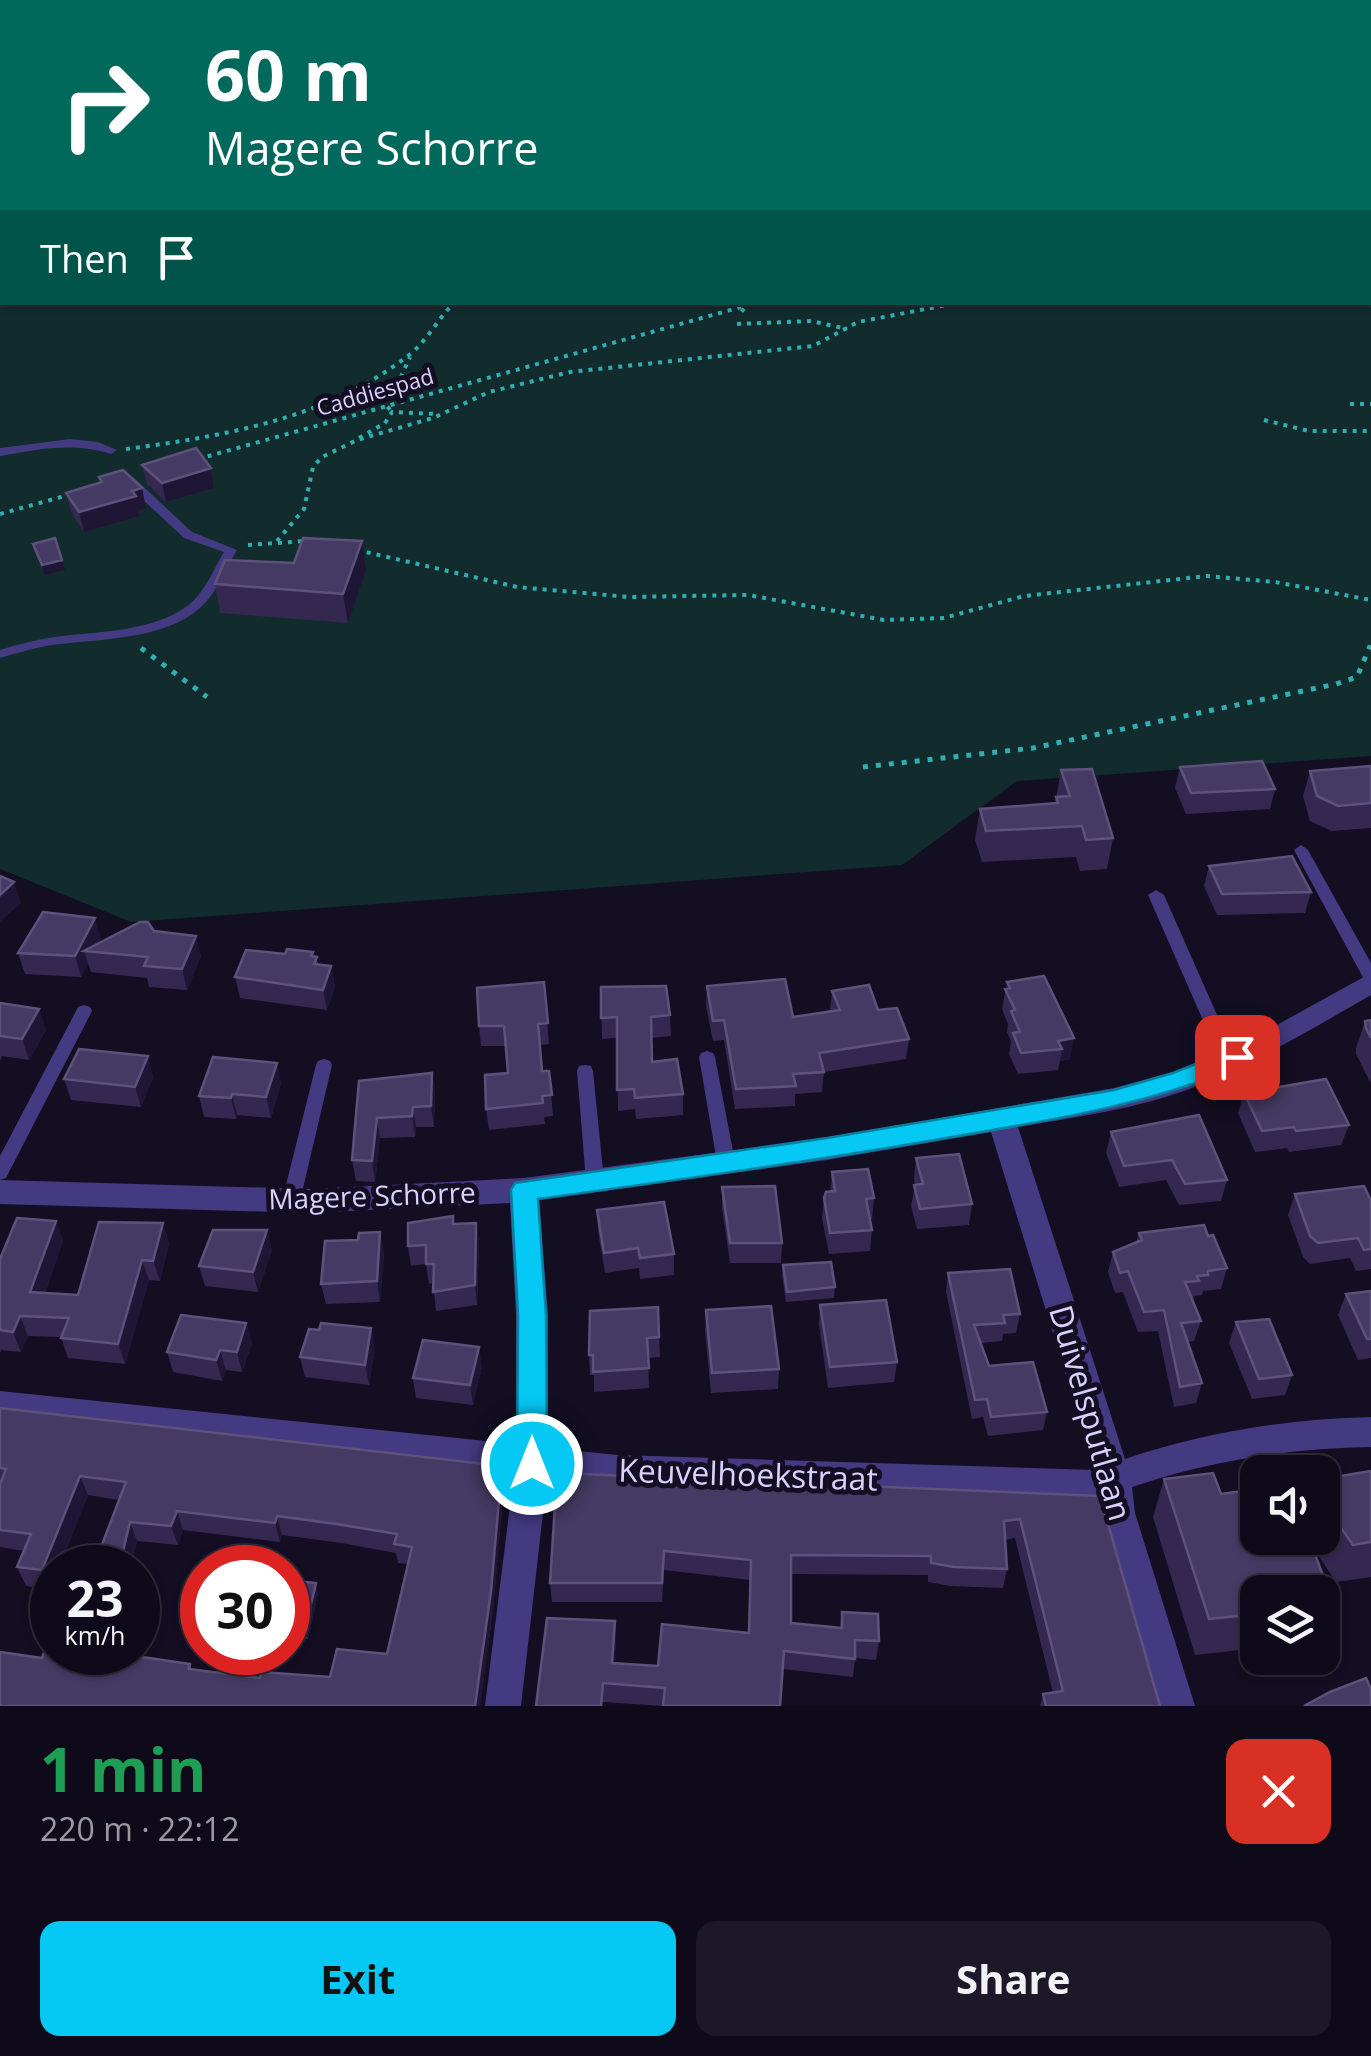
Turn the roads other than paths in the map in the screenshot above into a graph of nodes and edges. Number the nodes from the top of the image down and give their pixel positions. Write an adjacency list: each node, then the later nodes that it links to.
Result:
1 (111, 450): 2 (lane)
2 (0, 452)
3 (128, 479): 4 (lane)
4 (0, 654)
5 (1302, 850): 7 (lane)
6 (1156, 895): 10 (lane)
7 (1371, 980): 10 (street, Magere Schorre)
8 (84, 1010): 15 (lane)
9 (708, 1057): 14 (lane)
10 (1237, 1057): 13 (street, Magere Schorre)
11 (324, 1065): 19 (lane)
12 (585, 1071): 16 (lane)
13 (1002, 1120): 14 (street, Magere Schorre); 23 (street, Duivelsputlaan)
14 (726, 1162): 16 (street, Magere Schorre)
15 (0, 1173)
16 (596, 1180): 17 (street, Magere Schorre)
17 (524, 1190): 19 (street, Magere Schorre); 22 (street)
18 (0, 1192): 19 (street, Magere Schorre)
19 (291, 1201)
20 (0, 1405): 22 (street, Keuvelhoekstraat)
21 (1371, 1432): 23 (street, Keuvelhoekstraat)
22 (532, 1464): 23 (street, Keuvelhoekstraat); 24 (street)
23 (1114, 1476): 25 (street, Duivelsputlaan)
24 (503, 1706)
25 (1176, 1706)

